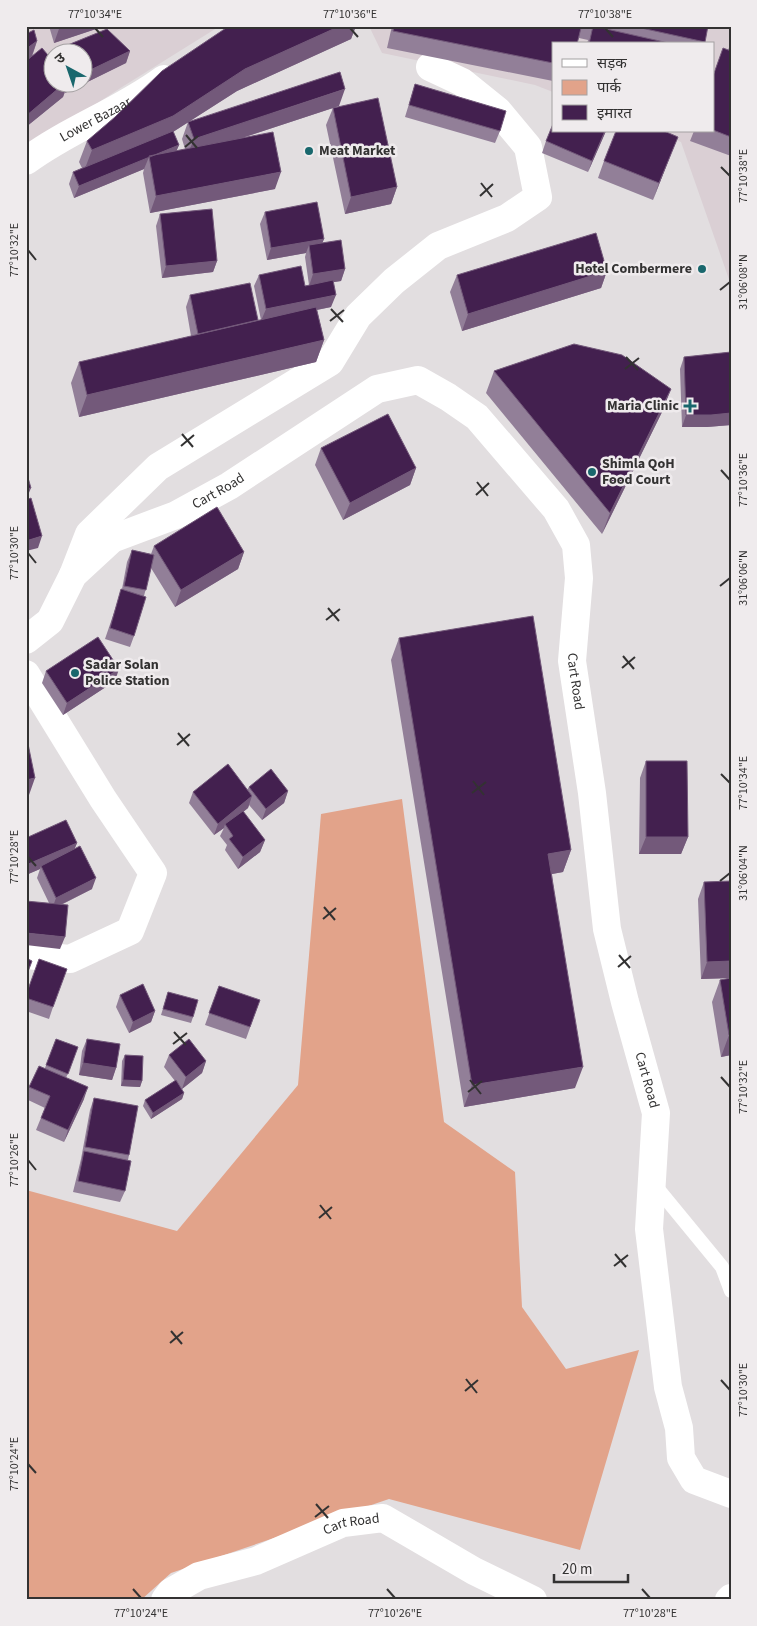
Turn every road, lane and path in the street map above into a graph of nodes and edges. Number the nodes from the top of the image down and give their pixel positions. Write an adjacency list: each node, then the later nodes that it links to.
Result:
1 (181, 66): 3 (main road, Lower Bazaar)
2 (430, 67): 4 (main road)
3 (26, 161)
4 (73, 575): 5 (main road, Cart Road); 8 (main road, Cart Road)
5 (26, 640)
6 (26, 674): 7 (main road)
7 (26, 954)
8 (651, 1180): 9 (lane); 10 (main road, Cart Road)
9 (731, 1291)
10 (731, 1494)
11 (165, 1600): 12 (main road, Cart Road)
12 (533, 1600)

